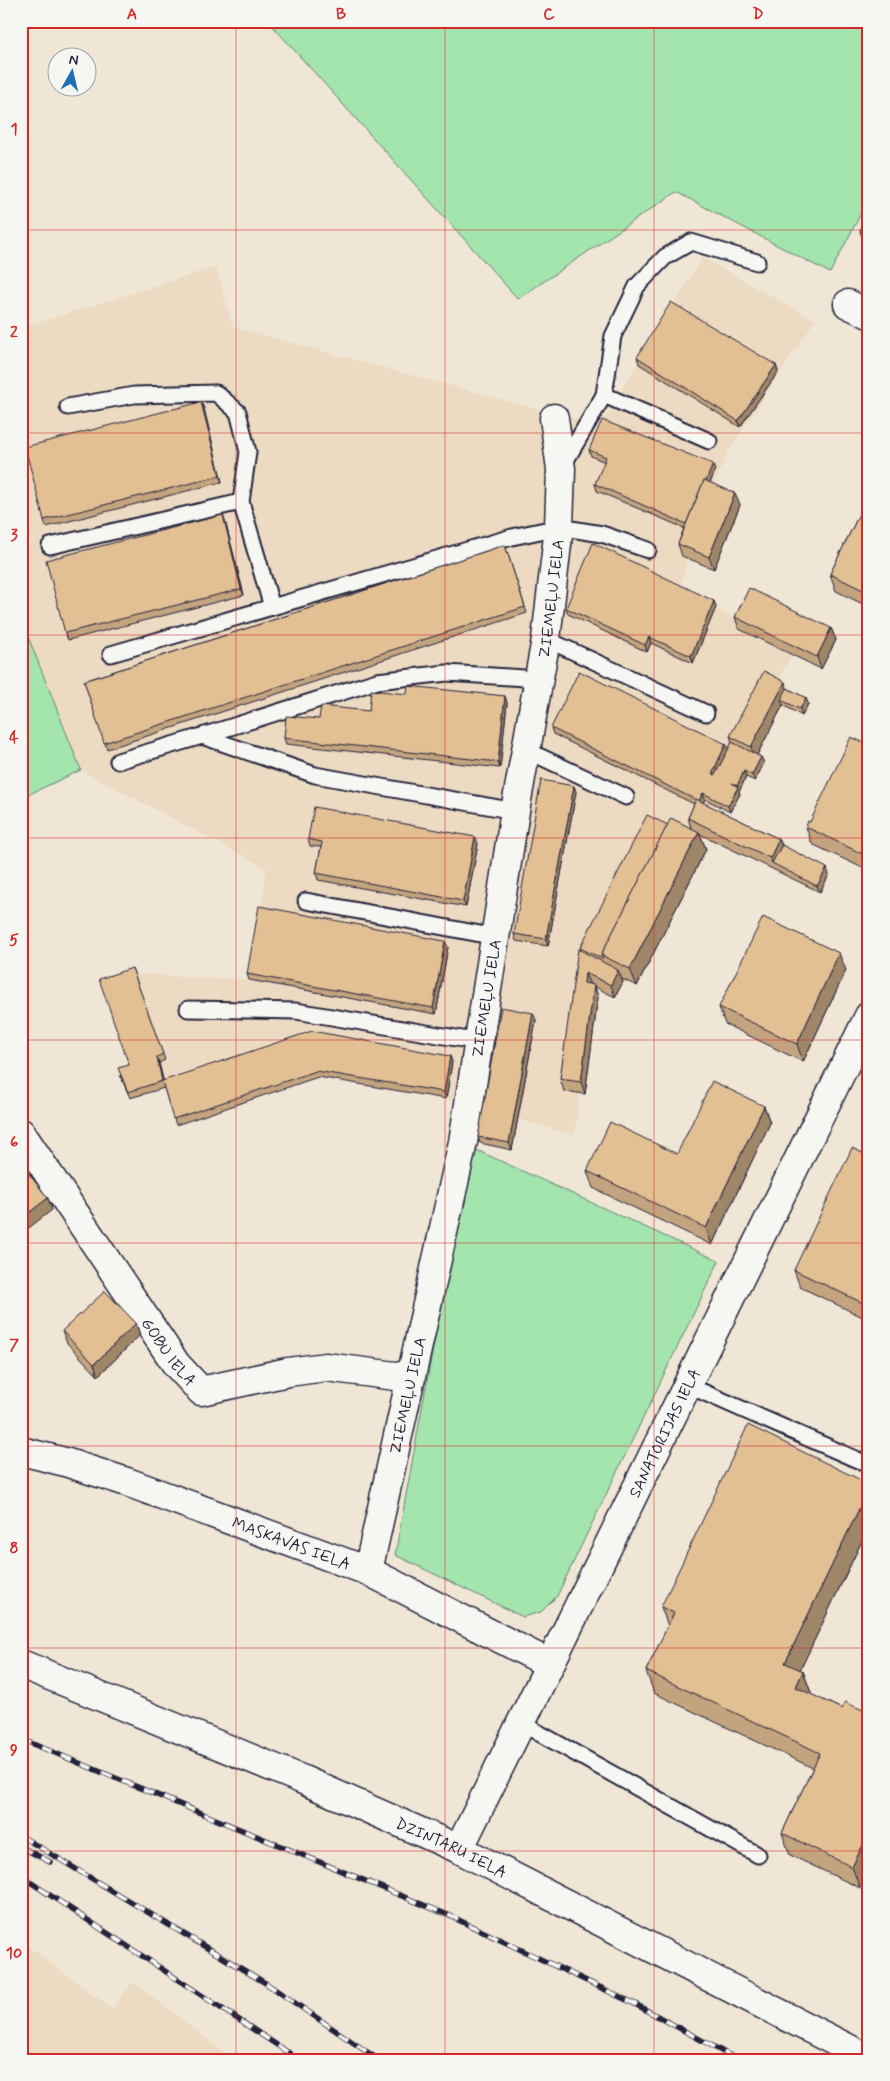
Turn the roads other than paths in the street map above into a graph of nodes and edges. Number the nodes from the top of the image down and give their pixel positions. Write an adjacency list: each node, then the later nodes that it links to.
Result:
1 (757, 262): 2 (lane)
2 (604, 395): 5 (lane); 6 (lane)
3 (68, 407): 7 (lane)
4 (554, 418): 6 (street, ZIEMEĻU IELA)
5 (709, 441)
6 (560, 469): 8 (street, ZIEMEĻU IELA)
7 (240, 502): 9 (lane); 11 (lane)
8 (559, 528): 10 (lane); 11 (lane); 12 (street, ZIEMEĻU IELA)
9 (50, 546)
10 (648, 550)
11 (272, 607): 13 (lane)
12 (546, 638): 14 (street, ZIEMEĻU IELA); 15 (lane)
13 (111, 654)
14 (539, 679): 16 (lane); 17 (street, ZIEMEĻU IELA)
15 (706, 713)
16 (202, 736): 18 (lane); 20 (lane)
17 (526, 750): 19 (lane); 20 (street, ZIEMEĻU IELA)
18 (118, 761)
19 (626, 797)
20 (515, 812): 22 (street, ZIEMEĻU IELA)
21 (306, 901): 22 (lane)
22 (496, 937): 25 (street, ZIEMEĻU IELA)
23 (188, 1009): 25 (lane)
24 (869, 1016): 28 (street, SANATORIJAS IELA)
25 (480, 1042): 27 (street, ZIEMEĻU IELA)
26 (21, 1133): 27 (street, GOBU IELA)
27 (411, 1378): 31 (street, ZIEMEĻU IELA)
28 (687, 1385): 30 (lane); 33 (street, SANATORIJAS IELA)
29 (21, 1451): 31 (street, MASKAVAS IELA)
30 (869, 1465)
31 (368, 1571): 33 (street, MASKAVAS IELA)
32 (21, 1664): 35 (street, DZINTARU IELA)
33 (550, 1664): 34 (street, SANATORIJAS IELA)
34 (521, 1724): 35 (street, SANATORIJAS IELA); 36 (lane)
35 (459, 1849): 37 (street, DZINTARU IELA)
36 (758, 1855)
37 (869, 2059)

